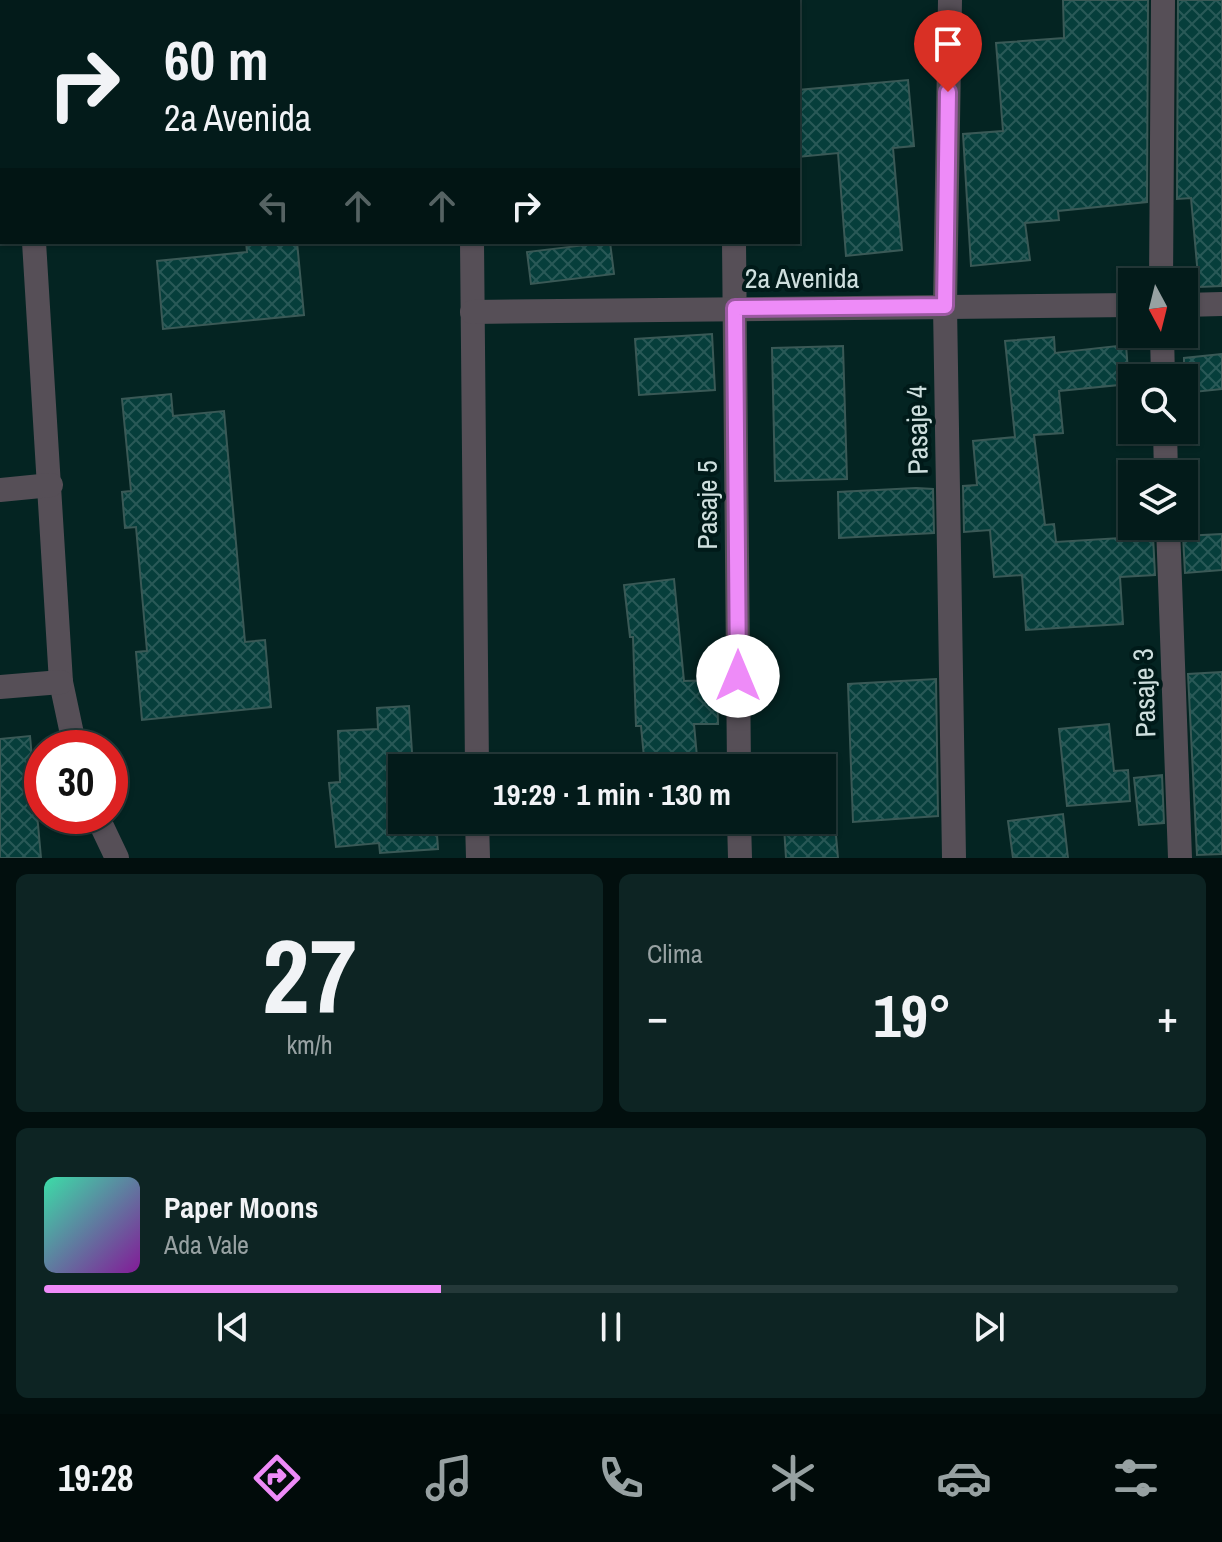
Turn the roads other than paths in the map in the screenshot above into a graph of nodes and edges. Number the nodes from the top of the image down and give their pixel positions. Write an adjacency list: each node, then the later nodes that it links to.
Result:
1 (950, 0): 10 (street, Pasaje 4)
2 (1163, 0): 6 (street)
3 (34, 244): 13 (street)
4 (472, 244): 12 (street)
5 (734, 244): 11 (street, Pasaje 5)
6 (1161, 268)
7 (1222, 304): 9 (street)
8 (1118, 305): 10 (street, 2a Avenida)
9 (1198, 305)
10 (945, 306): 11 (street, 2a Avenida); 27 (street, Pasaje 4)
11 (735, 308): 12 (street, 2a Avenida); 20 (street, Pasaje 5)
12 (472, 312): 19 (street)
13 (51, 485): 14 (street); 16 (street)
14 (0, 490)
15 (1169, 540): 28 (street, Pasaje 3)
16 (61, 682): 17 (street); 18 (street)
17 (0, 687)
18 (71, 730)
19 (477, 754)
20 (739, 754)
21 (106, 834): 24 (street)
22 (477, 834): 25 (street)
23 (739, 834): 26 (street)
24 (117, 858)
25 (478, 858)
26 (740, 858)
27 (954, 858)
28 (1180, 858)

